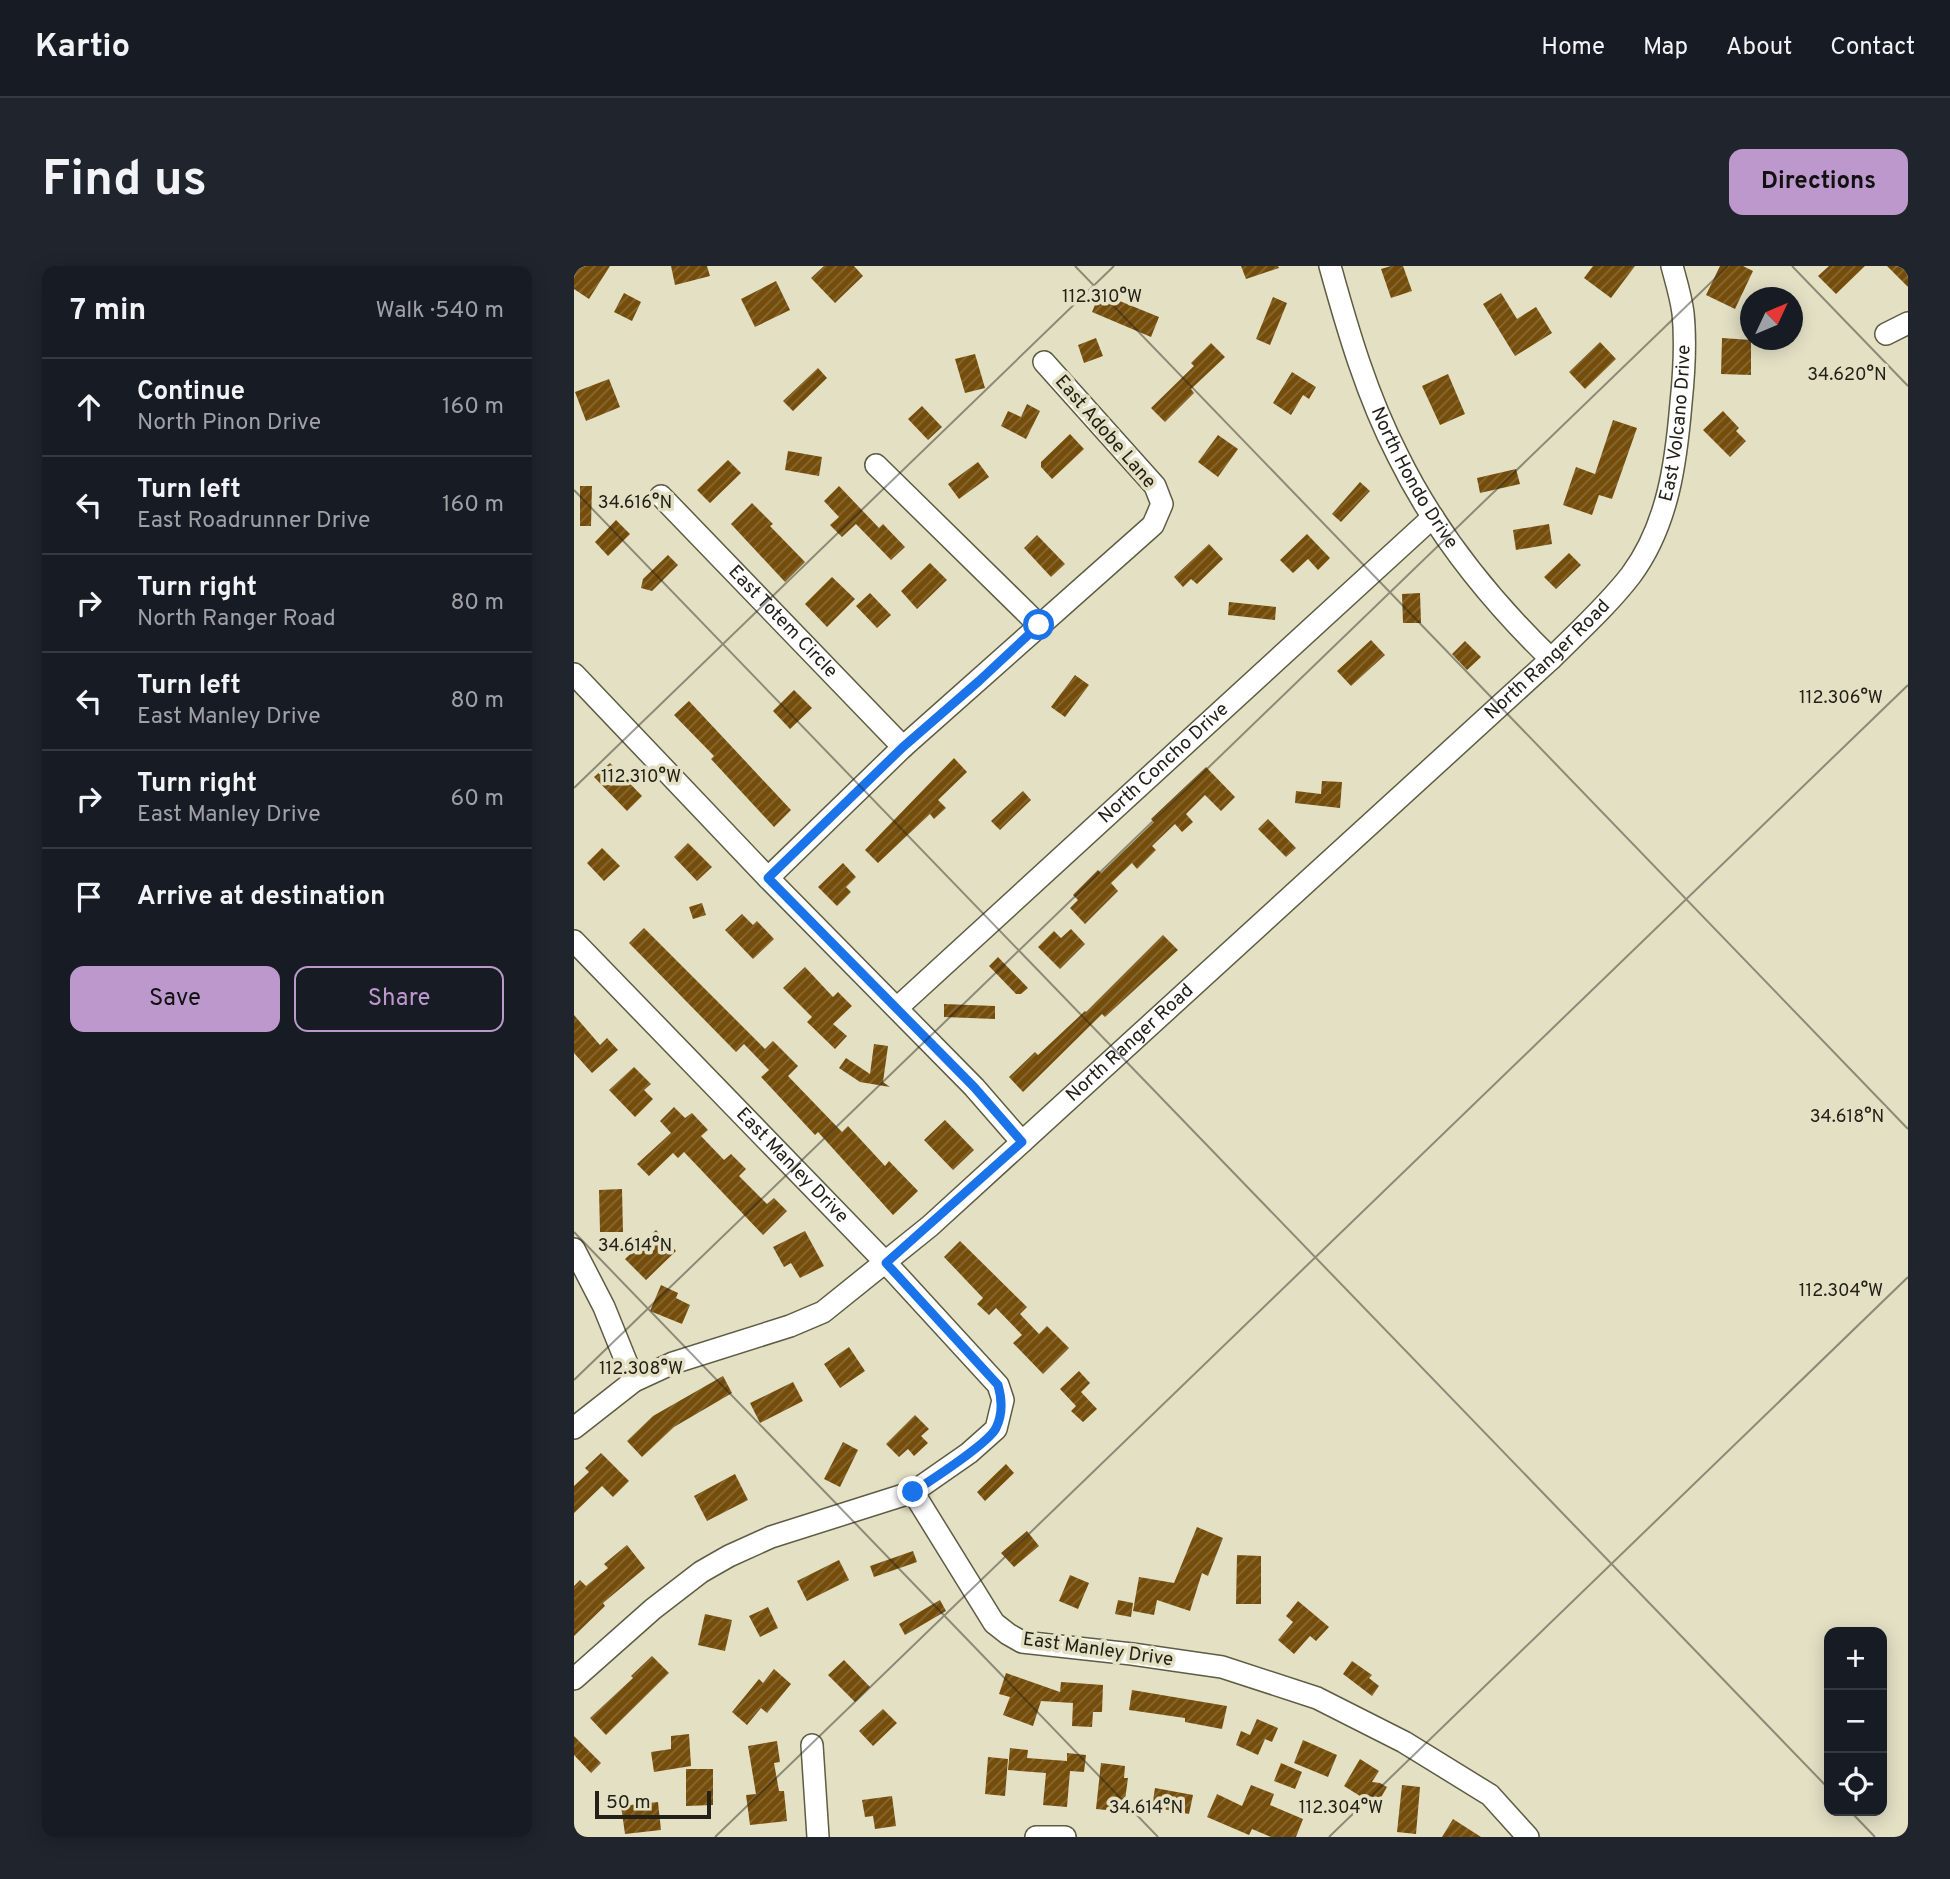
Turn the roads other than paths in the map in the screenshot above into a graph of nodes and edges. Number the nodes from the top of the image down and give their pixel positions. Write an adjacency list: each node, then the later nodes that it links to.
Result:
1 (1330, 266): 8 (street, North Hondo Drive)
2 (1672, 266): 9 (street, East Volcano Drive)
3 (1908, 323): 4 (street)
4 (1886, 334)
5 (1044, 362): 10 (street, East Adobe Lane)
6 (876, 465): 10 (street)
7 (661, 496): 13 (street, East Totem Circle)
8 (1433, 517): 11 (street, North Hondo Drive); 16 (street, North Concho Drive)
9 (1632, 574): 11 (street, North Ranger Road)
10 (1039, 625): 13 (street)
11 (1551, 659): 17 (street, North Ranger Road)
12 (574, 674): 14 (street)
13 (903, 747): 14 (street)
14 (768, 878): 16 (street)
15 (574, 941): 19 (street, East Manley Drive)
16 (897, 1008): 17 (street)
17 (1022, 1142): 19 (street, North Ranger Road)
18 (574, 1249): 20 (street)
19 (886, 1263): 20 (street, North Ranger Road); 22 (street, East Manley Drive)
20 (634, 1381): 21 (street, North Ranger Road)
21 (574, 1428)
22 (913, 1492): 23 (street); 28 (street, East Manley Drive)
23 (574, 1679)
24 (813, 1745): 25 (street)
25 (818, 1837)
26 (1036, 1837): 27 (street)
27 (1065, 1837)
28 (1528, 1837)

